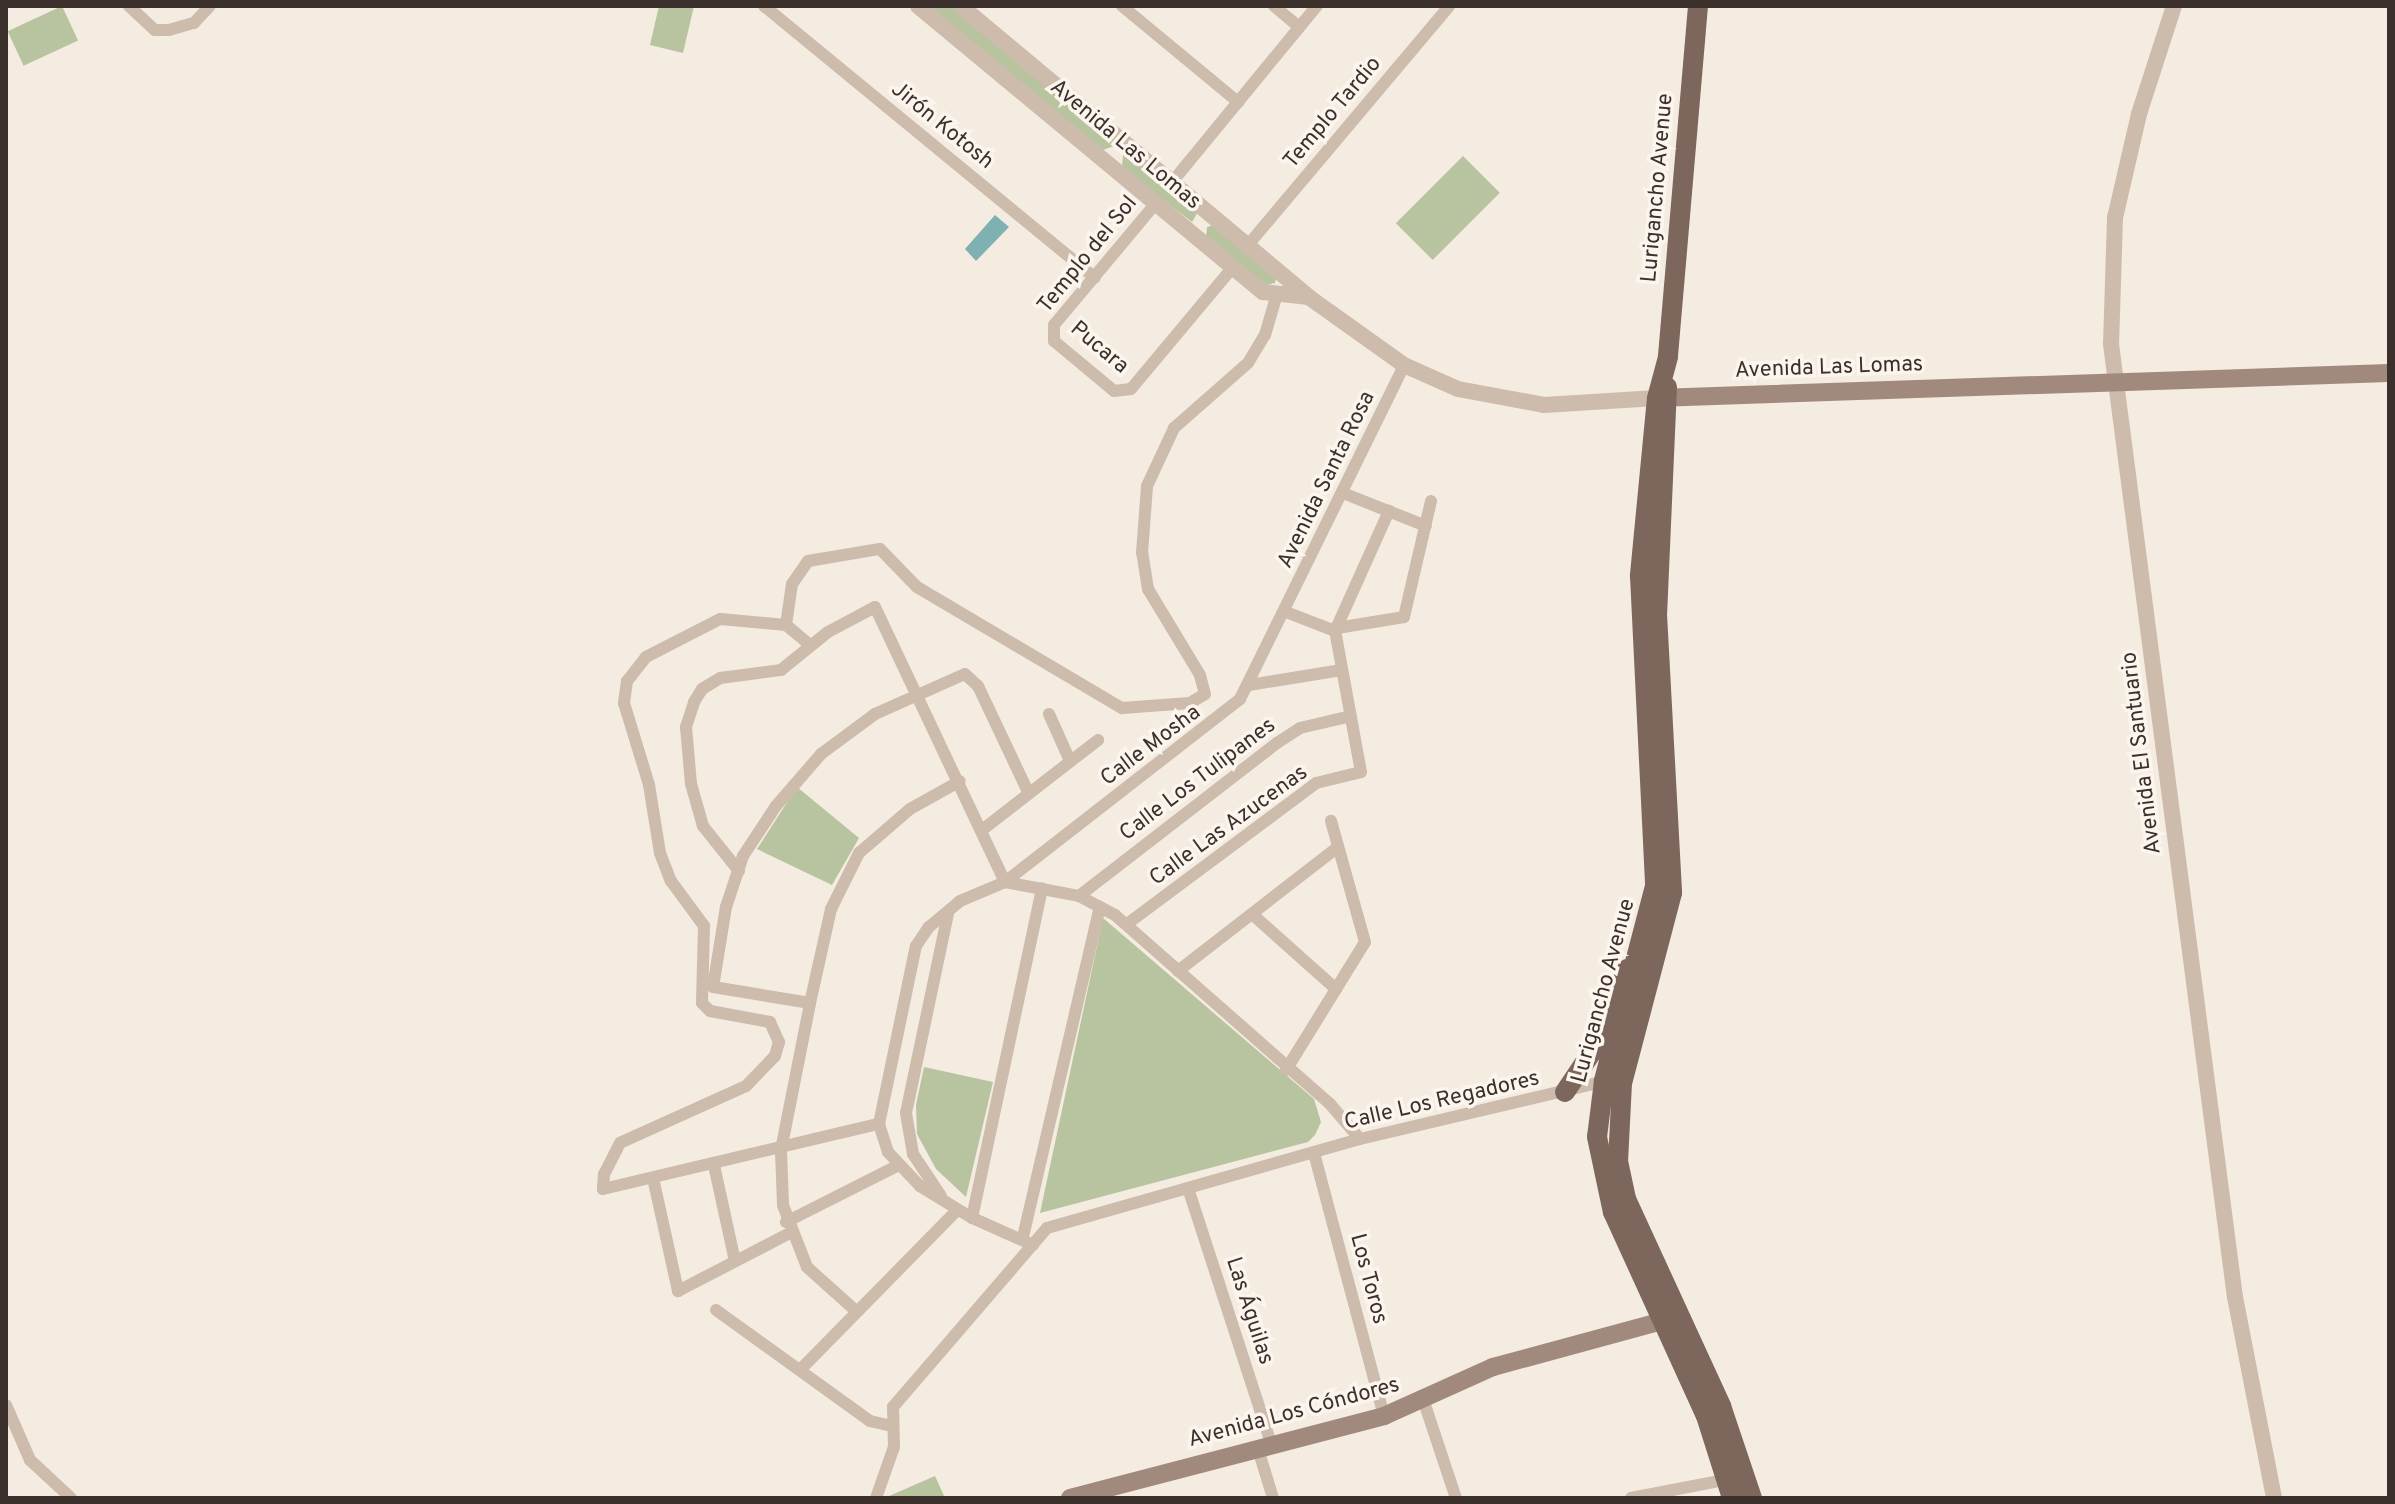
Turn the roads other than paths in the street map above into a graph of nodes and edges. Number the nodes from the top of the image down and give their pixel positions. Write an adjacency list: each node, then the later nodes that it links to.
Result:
1 (129, 6): 2 (street)
2 (210, 6)
3 (764, 6): 22 (street, Jirón Kotosh)
4 (918, 6): 15 (street, Avenida Las Lomas)
5 (961, 6): 14 (street, Avenida Las Lomas)
6 (1122, 6): 13 (street)
7 (1274, 6): 12 (street)
8 (1317, 6): 12 (street)
9 (1449, 6): 20 (street, Templo Tardio)
10 (1698, 6): 29 (main road, Lurigancho Avenue)
11 (2174, 6): 28 (street, Avenida El Santuario)
12 (1299, 27): 13 (street)
13 (1238, 102): 16 (street)
14 (1126, 142): 15 (street); 16 (street, Avenida Las Lomas)
15 (1110, 162): 17 (street, Avenida Las Lomas)
16 (1173, 181): 18 (street, Avenida Las Lomas)
17 (1156, 203): 19 (street, Avenida Las Lomas); 22 (street, Templo del Sol)
18 (1211, 214): 19 (street); 20 (street, Avenida Las Lomas)
19 (1194, 235): 21 (street, Avenida Las Lomas)
20 (1248, 245): 24 (street, Avenida Las Lomas)
21 (1232, 268): 23 (street, Avenida Las Lomas); 25 (street, Pucara)
22 (1095, 278): 25 (street, Templo del Sol)
23 (1277, 294): 24 (street, Avenida Las Lomas); 35 (street)
24 (1310, 298): 26 (street, Avenida Las Lomas)
25 (1052, 333)
26 (1404, 365): 29 (street, Avenida Las Lomas); 30 (street, Avenida Santa Rosa)
27 (2385, 376): 28 (main road, Avenida Las Lomas)
28 (2119, 383): 29 (main road, Avenida Las Lomas); 97 (street, Avenida El Santuario)
29 (1663, 398): 44 (main road, Lurigancho Avenue)
30 (1343, 493): 32 (street); 34 (street, Avenida Santa Rosa)
31 (1431, 501): 33 (street)
32 (1389, 511): 33 (street); 36 (street)
33 (1426, 526): 36 (street)
34 (1286, 612): 36 (street); 39 (street, Calle Mosha)
35 (786, 625): 37 (street); 73 (street)
36 (1336, 629): 38 (street)
37 (810, 645): 40 (street); 51 (street)
38 (1342, 670): 39 (street); 42 (street)
39 (1249, 685): 52 (street, Calle Mosha)
40 (920, 692): 46 (street); 47 (street); 51 (street)
41 (1049, 714): 45 (street)
42 (1351, 716): 54 (street, Calle Los Tulipanes); 58 (street, Calle Las Azucenas)
43 (1098, 740): 45 (street)
44 (1658, 749): 59 (main road, Lurigancho Avenue); 64 (main road, Lurigancho Avenue)
45 (1070, 761): 47 (street)
46 (960, 781): 49 (street); 62 (street)
47 (1028, 792): 49 (street)
48 (1331, 821): 50 (street)
49 (982, 830): 52 (street)
50 (1338, 847): 57 (street); 61 (street)
51 (739, 871): 62 (street)
52 (1005, 882): 53 (street); 56 (street, Calle Mosha)
53 (1042, 888): 54 (street); 76 (street)
54 (1079, 896): 55 (street)
55 (1100, 907): 58 (street); 78 (street)
56 (948, 913): 67 (street, Calle Mosha); 75 (street)
57 (1252, 914): 60 (street); 61 (street)
58 (1127, 924): 60 (street)
59 (1639, 954): 65 (main road, Lurigancho Avenue); 66 (main road)
60 (1178, 971): 63 (street)
61 (1336, 989): 63 (street)
62 (810, 1003): 69 (street)
63 (1286, 1070): 68 (street)
64 (1624, 1073): 65 (street, Calle Los Regadores); 89 (main road, Lurigancho Avenue)
65 (1604, 1081): 66 (street, Calle Los Regadores); 82 (main road, Lurigancho Avenue)
66 (1565, 1092): 68 (street, Calle Los Regadores)
67 (879, 1124): 69 (street); 72 (street)
68 (1360, 1139): 70 (street, Calle Los Regadores)
69 (781, 1150): 71 (street); 77 (street)
70 (1314, 1153): 74 (street, Calle Los Regadores); 86 (street, Los Toros)
71 (714, 1165): 73 (street); 79 (street)
72 (897, 1166): 75 (street); 77 (street)
73 (653, 1178): 79 (street)
74 (1188, 1188): 78 (street, Calle Los Regadores); 88 (street, Las Águilas)
75 (952, 1208): 76 (street); 81 (street)
76 (972, 1218): 78 (street)
77 (788, 1228): 79 (street); 81 (street)
78 (1028, 1241): 87 (street)
79 (735, 1261)
80 (716, 1310): 83 (street)
81 (856, 1311): 83 (street)
82 (1662, 1321): 84 (main road, Avenida Los Cóndores); 89 (main road, Lurigancho Avenue)
83 (800, 1370): 87 (street)
84 (1424, 1402): 86 (main road, Avenida Los Cóndores); 94 (street)
85 (6, 1405): 90 (street)
86 (1384, 1416): 88 (main road, Avenida Los Cóndores)
87 (892, 1426): 91 (street)
88 (1265, 1447): 92 (main road, Avenida Los Cóndores); 93 (street, Las Águilas)
89 (1736, 1484): 95 (street); 96 (main road, Lurigancho Avenue)
90 (71, 1498)
91 (876, 1498)
92 (1070, 1498)
93 (1273, 1498)
94 (1456, 1498)
95 (1631, 1498)
96 (1752, 1498)
97 (2274, 1498)

